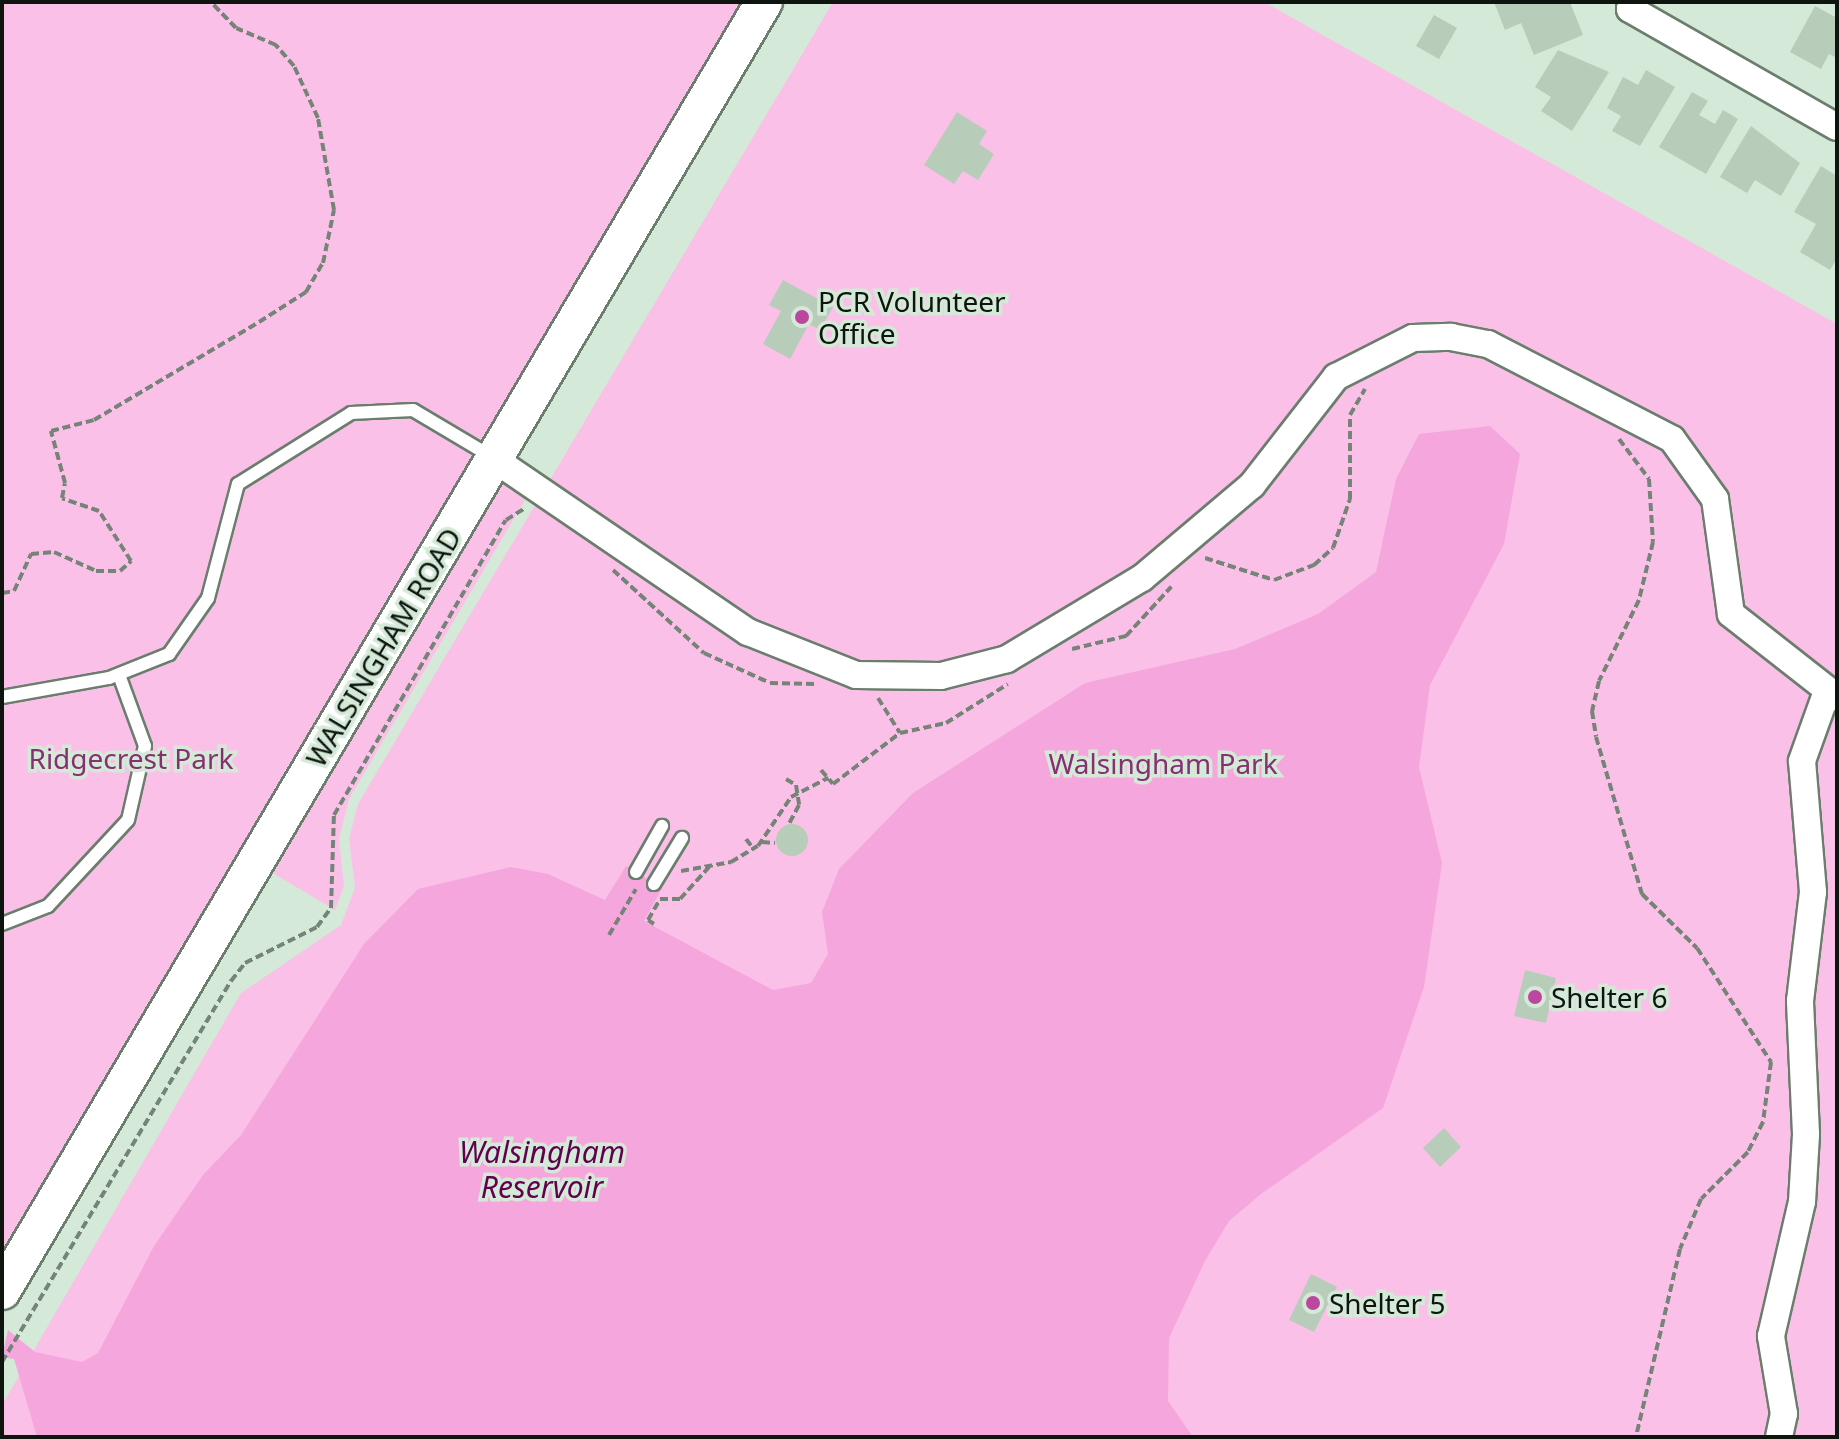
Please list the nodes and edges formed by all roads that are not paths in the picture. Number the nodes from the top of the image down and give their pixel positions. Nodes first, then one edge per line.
1 (764, 2) edge
2 (1634, 2) edge
3 (1837, 127) edge
4 (494, 459) junction
5 (119, 675) junction
6 (1832, 696) edge
7 (2, 697) edge
8 (662, 826) dead end
9 (682, 838) dead end
10 (636, 872) dead end
11 (654, 884) dead end
12 (2, 924) edge
13 (2, 1291) edge
14 (1779, 1437) edge

1 - 4 street, WALSINGHAM ROAD
2 - 3 street
4 - 5 lane
4 - 6 street
4 - 13 street, WALSINGHAM ROAD
5 - 7 lane
5 - 12 lane
6 - 14 street
8 - 10 lane
9 - 11 lane

